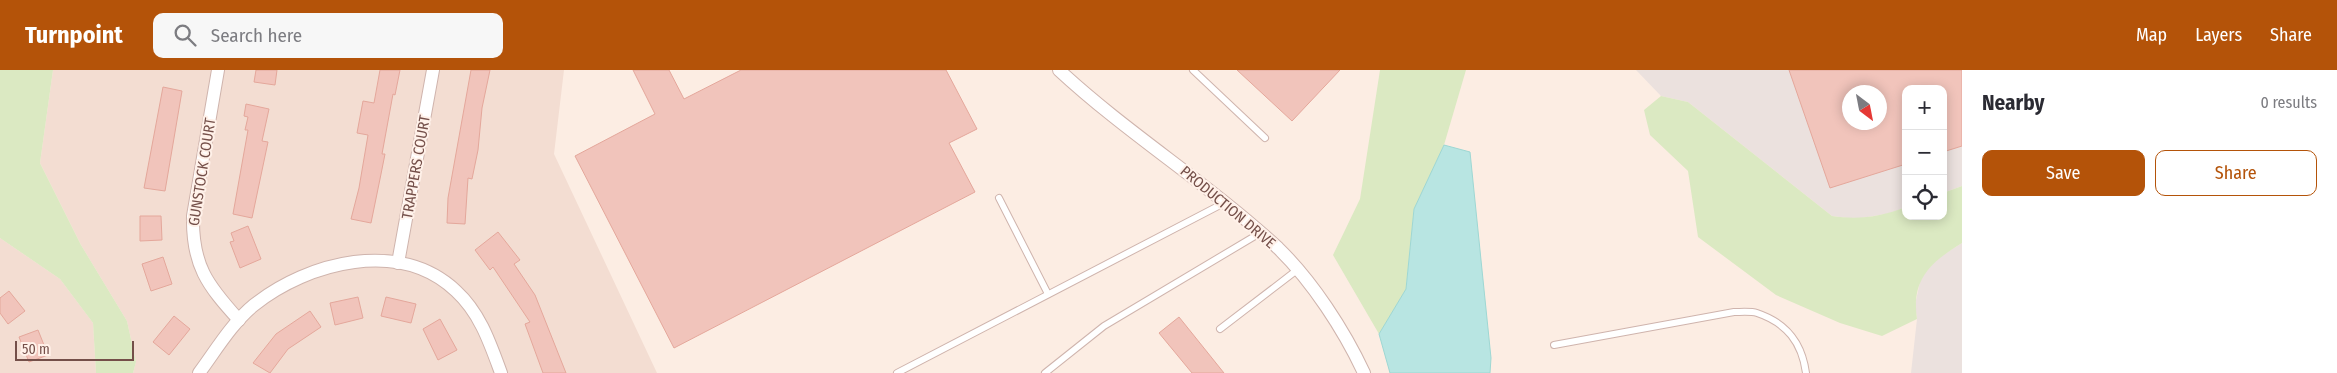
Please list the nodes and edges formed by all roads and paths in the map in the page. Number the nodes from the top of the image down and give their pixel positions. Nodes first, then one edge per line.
1 (218, 70) edge
2 (433, 70) edge
3 (1059, 70) edge
4 (1194, 70) edge
5 (1265, 138) dead end
6 (999, 198) dead end
7 (1224, 203) junction
8 (1260, 233) junction
9 (398, 263) junction
10 (1297, 270) junction
11 (1048, 294) junction
12 (239, 320) junction
13 (1220, 329) dead end
14 (1554, 345) dead end
15 (199, 373) edge
16 (501, 373) edge
17 (897, 373) edge
18 (1045, 373) edge
19 (1364, 373) edge
20 (1806, 373) edge

1 - 12 street, GUNSTOCK COURT
2 - 9 street, TRAPPERS COURT
3 - 7 street, PRODUCTION DRIVE
4 - 5 lane
6 - 11 lane
7 - 8 street, PRODUCTION DRIVE
7 - 11 lane
8 - 10 street, PRODUCTION DRIVE
8 - 18 lane
9 - 12 street
9 - 16 street
10 - 13 lane
10 - 19 street, PRODUCTION DRIVE
11 - 17 lane
12 - 15 street
14 - 20 lane

